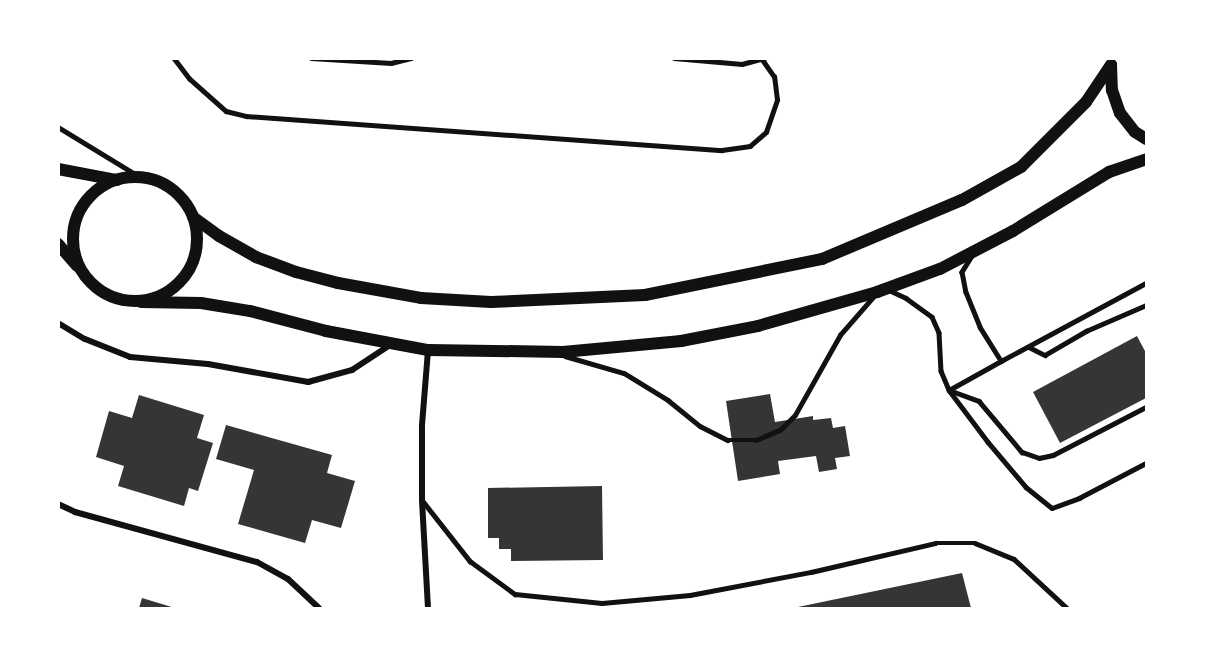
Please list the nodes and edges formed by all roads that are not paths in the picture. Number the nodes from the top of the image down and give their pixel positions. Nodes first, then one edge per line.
1 (174, 58) edge
2 (311, 58) edge
3 (411, 58) edge
4 (674, 58) edge
5 (763, 59) edge
6 (1112, 62) edge
7 (58, 127) edge
8 (1146, 139) edge
9 (1146, 159) edge
10 (58, 169) edge
11 (140, 177) junction
12 (121, 180) junction
13 (194, 217) junction
14 (58, 244) edge
15 (974, 252) junction
16 (81, 270) junction
17 (1146, 283) edge
18 (882, 290) junction
19 (141, 302) junction
20 (1146, 305) edge
21 (58, 323) edge
22 (390, 345) junction
23 (1029, 347) junction
24 (428, 350) junction
25 (548, 352) junction
26 (1001, 361) junction
27 (949, 390) junction
28 (1146, 407) edge
29 (1146, 463) edge
30 (422, 500) junction
31 (58, 504) edge
32 (319, 609) edge
33 (428, 609) edge
34 (1067, 609) edge

1 - 5 lane
2 - 3 lane
4 - 5 lane
6 - 8 main road
6 - 13 main road
7 - 11 lane
9 - 15 main road
10 - 12 main road
11 - 12 main road
11 - 13 main road
12 - 16 main road
13 - 19 main road
14 - 16 main road
15 - 18 main road
15 - 26 lane
16 - 19 main road
17 - 23 lane
18 - 25 main road
18 - 25 lane
18 - 27 lane
19 - 22 main road
20 - 23 lane
21 - 22 street
22 - 24 main road
23 - 26 lane
24 - 25 main road
24 - 30 street
26 - 27 lane
27 - 28 lane
27 - 29 lane
30 - 33 street
30 - 34 lane
31 - 32 street

